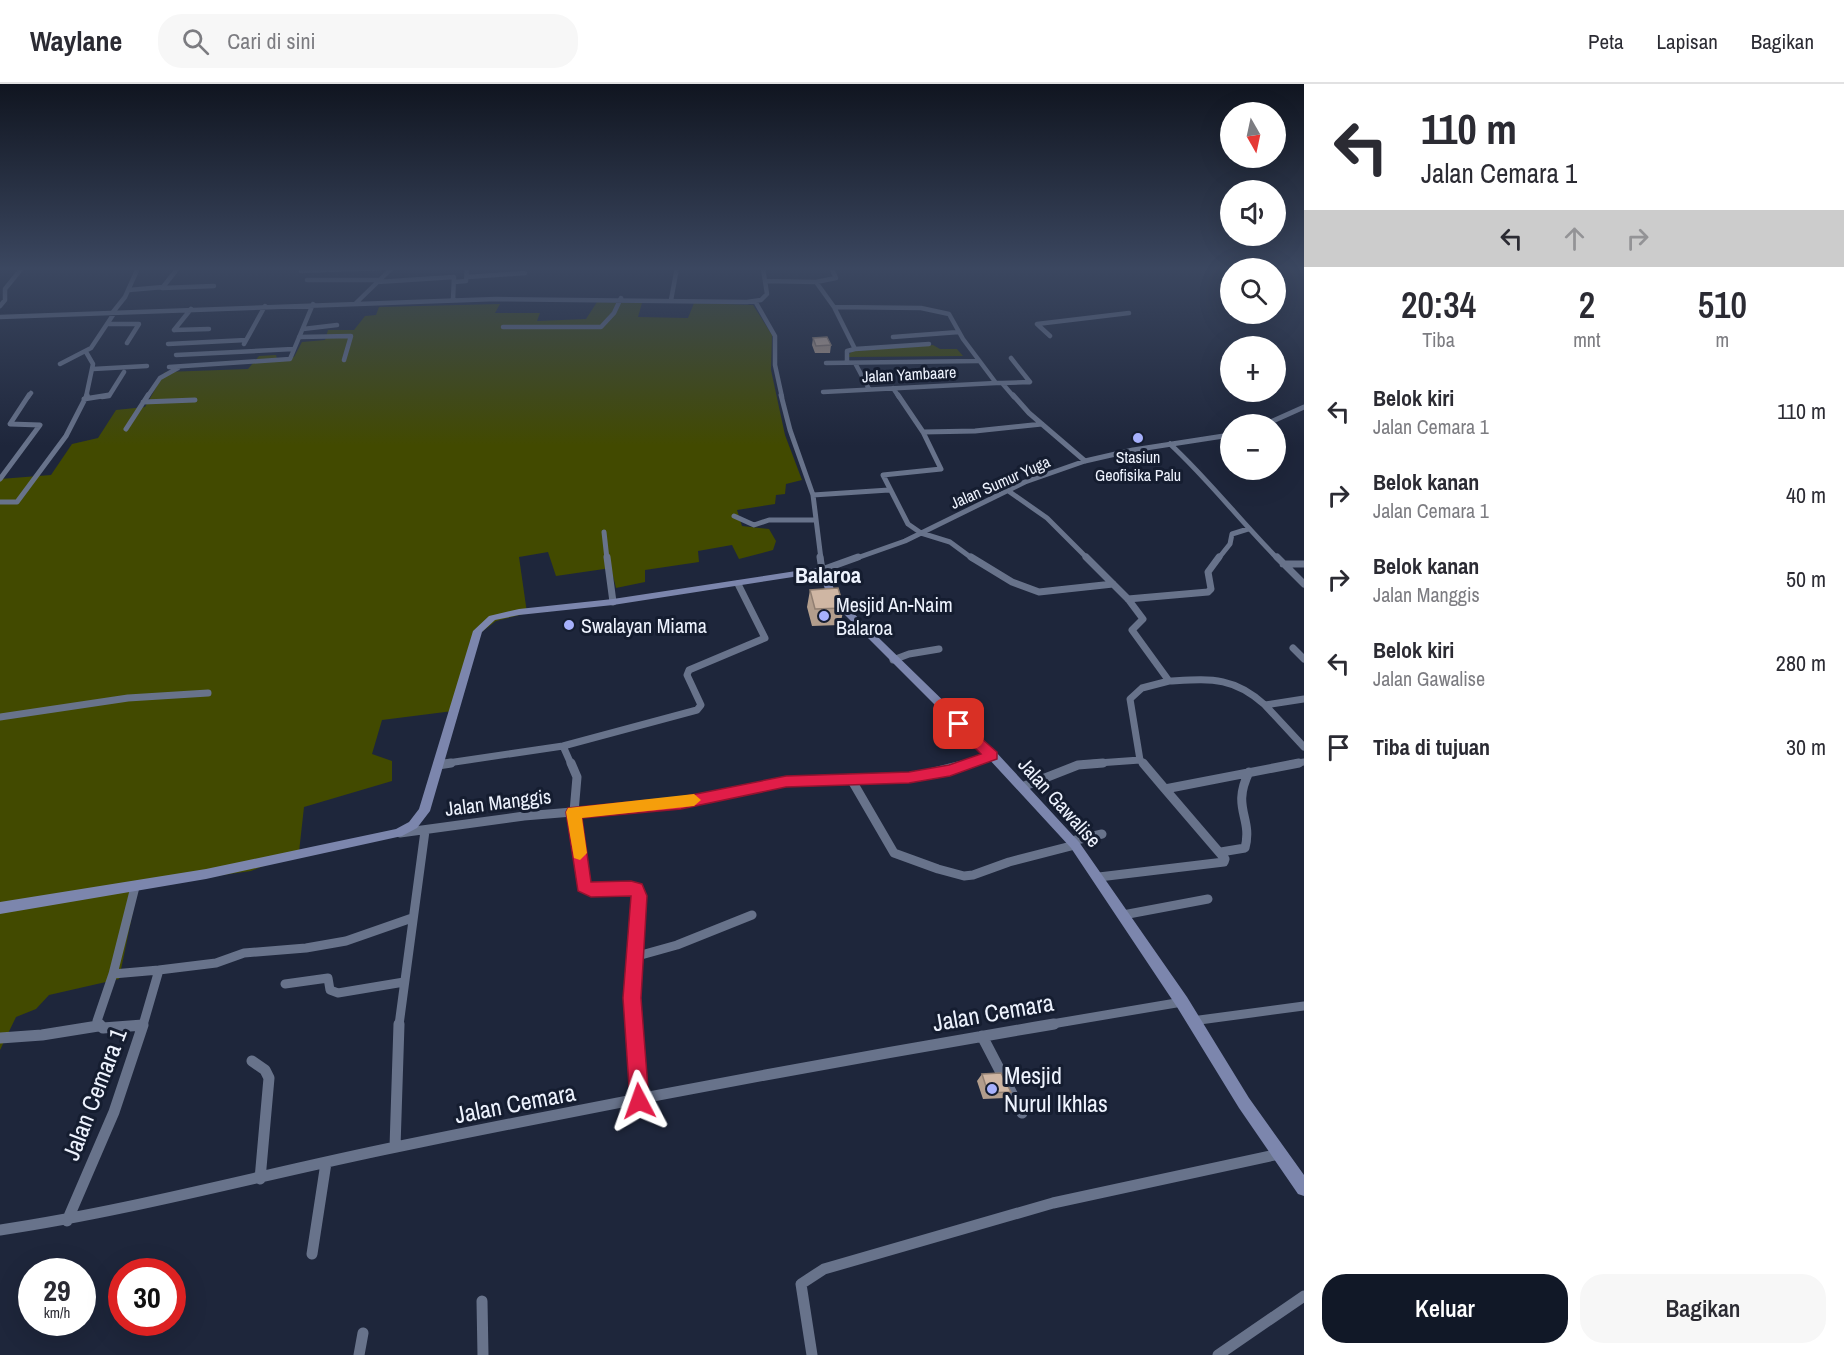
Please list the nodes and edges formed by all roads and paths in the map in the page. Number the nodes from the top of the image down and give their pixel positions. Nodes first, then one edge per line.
1 (105, 327) edge
2 (136, 327) edge
3 (176, 327) edge
4 (253, 327) edge
5 (317, 327) edge
6 (770, 327) edge
7 (844, 327) edge
8 (956, 327) edge
9 (1041, 327) edge
10 (209, 329) dead end
11 (303, 329) joint
12 (959, 332) junction
13 (904, 336) junction
14 (1050, 336) dead end
15 (299, 337) junction
16 (893, 337) dead end
17 (246, 340) junction
18 (183, 343) junction
19 (127, 344) dead end
20 (168, 344) dead end
21 (929, 344) dead end
22 (910, 345) junction
23 (293, 349) junction
24 (855, 349) junction
25 (86, 352) junction
26 (240, 352) junction
27 (176, 356) junction
28 (1011, 358) dead end
29 (345, 360) dead end
30 (847, 361) junction
31 (978, 361) junction
32 (826, 363) dead end
33 (855, 363) junction
34 (60, 364) dead end
35 (234, 364) junction
36 (147, 366) dead end
37 (179, 367) junction
38 (93, 369) junction
39 (124, 372) dead end
40 (999, 383) junction
41 (893, 388) junction
42 (869, 389) junction
43 (823, 392) dead end
44 (30, 393) dead end
45 (84, 399) junction
46 (195, 400) dead end
47 (142, 402) junction
48 (1304, 407) edge
49 (1286, 415) edge
50 (1042, 424) junction
51 (126, 429) dead end
52 (923, 432) junction
53 (1220, 436) edge
54 (1170, 444) junction
55 (1085, 461) junction
56 (0, 479) edge
57 (889, 490) junction
58 (1007, 490) junction
59 (813, 495) junction
60 (0, 502) edge
61 (734, 516) dead end
62 (815, 520) junction
63 (1248, 529) junction
64 (604, 532) dead end
65 (921, 533) junction
66 (1283, 564) junction
67 (1304, 564) edge
68 (822, 570) junction
69 (738, 584) junction
70 (1113, 584) junction
71 (1304, 584) edge
72 (1128, 599) junction
73 (613, 602) junction
74 (1293, 648) dead end
75 (939, 649) dead end
76 (1304, 659) edge
77 (893, 660) junction
78 (1169, 681) junction
79 (208, 693) dead end
80 (1303, 700) edge
81 (1265, 705) junction
82 (0, 717) edge
83 (563, 746) junction
84 (1304, 747) edge
85 (992, 756) junction
86 (1140, 760) junction
87 (1304, 762) edge
88 (438, 765) junction
89 (1249, 772) junction
90 (851, 779) junction
91 (1022, 788) junction
92 (1166, 789) junction
93 (574, 812) junction
94 (425, 831) junction
95 (398, 833) junction
96 (1101, 834) dead end
97 (1073, 843) junction
98 (1221, 852) junction
99 (1099, 877) junction
100 (135, 887) junction
101 (1208, 899) dead end
102 (0, 908) edge
103 (752, 915) dead end
104 (1123, 915) junction
105 (412, 918) junction
106 (634, 957) junction
107 (159, 970) junction
108 (113, 974) junction
109 (404, 982) junction
110 (285, 984) dead end
111 (1182, 1002) junction
112 (1304, 1006) edge
113 (1192, 1021) junction
114 (143, 1025) junction
115 (98, 1026) junction
116 (982, 1036) junction
117 (0, 1038) edge
118 (252, 1061) dead end
119 (639, 1101) junction
120 (1022, 1113) dead end
121 (395, 1147) junction
122 (1279, 1154) junction
123 (326, 1163) junction
124 (260, 1179) junction
125 (1304, 1188) edge
126 (67, 1221) junction
127 (0, 1230) edge
128 (312, 1254) dead end
129 (1304, 1296) edge
130 (482, 1301) dead end
131 (363, 1333) dead end
132 (359, 1355) edge
133 (483, 1355) edge
134 (812, 1355) edge
135 (1218, 1355) edge

1 - 25 street
2 - 19 street
3 - 10 street
4 - 17 street
5 - 11 street
6 - 59 street, Jalan Gawalise
7 - 24 street
8 - 12 street
9 - 14 street
11 - 15 street
12 - 13 street
12 - 31 street
13 - 16 street
13 - 22 street
15 - 23 street
15 - 29 street
17 - 18 street
17 - 26 street
18 - 20 street
18 - 27 street
21 - 22 street
22 - 24 street
23 - 26 street
23 - 35 street
24 - 30 street
25 - 34 street
25 - 38 street
26 - 27 street
26 - 35 street
27 - 37 street
28 - 40 street, Jalan Yambaare
30 - 32 street
30 - 33 street
31 - 33 street
31 - 40 street
33 - 42 street
35 - 37 street
36 - 38 street
37 - 47 street
38 - 45 street
39 - 45 street
40 - 41 street, Jalan Yambaare
40 - 50 street
41 - 42 street, Jalan Yambaare
41 - 52 street
42 - 43 street, Jalan Yambaare
44 - 56 street
45 - 60 street
46 - 47 street
47 - 51 street
48 - 49 street
50 - 52 street
50 - 55 street
52 - 57 street
53 - 54 street, Jalan Sumur Yuga
54 - 55 street, Jalan Sumur Yuga
54 - 63 street
55 - 58 street, Jalan Sumur Yuga
57 - 59 street
57 - 65 street
58 - 65 street, Jalan Sumur Yuga
58 - 70 street
59 - 62 street, Jalan Gawalise
61 - 62 street
62 - 68 street, Jalan Gawalise
63 - 66 street
63 - 72 street
64 - 73 street
65 - 68 street, Jalan Sumur Yuga
65 - 70 street
66 - 67 street
66 - 71 street
68 - 69 street, Jalan Manggis
68 - 77 street, Jalan Gawalise
69 - 73 street, Jalan Manggis
69 - 83 street
70 - 72 street
72 - 78 street
73 - 88 street, Jalan Manggis
74 - 76 street
75 - 77 street
77 - 85 street, Jalan Gawalise
78 - 81 street
78 - 86 street
79 - 82 street
80 - 81 street
81 - 84 street
83 - 88 street
83 - 93 street
85 - 90 street, Jalan Manggis
85 - 91 street, Jalan Gawalise
86 - 91 street
86 - 92 street
87 - 89 street
88 - 95 street, Jalan Manggis
89 - 92 street
89 - 98 street
90 - 93 street, Jalan Manggis
90 - 97 street
91 - 97 street, Jalan Gawalise
92 - 98 street
93 - 94 street, Jalan Manggis
93 - 106 street
94 - 95 street, Jalan Manggis
94 - 105 street
95 - 100 street, Jalan Manggis
96 - 97 street
97 - 99 street, Jalan Gawalise
98 - 99 street
99 - 104 street, Jalan Gawalise
100 - 102 street, Jalan Manggis
100 - 108 street, Jalan Cemara 1
101 - 104 street
103 - 106 street
104 - 111 street, Jalan Gawalise
105 - 107 street
105 - 109 street
106 - 119 street
107 - 108 street
107 - 114 street
108 - 115 street, Jalan Cemara 1
109 - 110 street
109 - 121 street
111 - 113 street, Jalan Gawalise
111 - 116 street, Jalan Cemara
112 - 113 street
113 - 122 street, Jalan Gawalise
114 - 115 street, Jalan Cemara 1
114 - 126 street, Jalan Cemara 1
115 - 117 street
116 - 119 street, Jalan Cemara
116 - 120 street
118 - 124 street
119 - 121 street, Jalan Cemara
121 - 123 street, Jalan Cemara
122 - 125 street, Jalan Gawalise
122 - 134 street
123 - 124 street, Jalan Cemara
123 - 128 street
124 - 126 street, Jalan Cemara
126 - 127 street, Jalan Cemara
129 - 135 street
130 - 133 street
131 - 132 street

